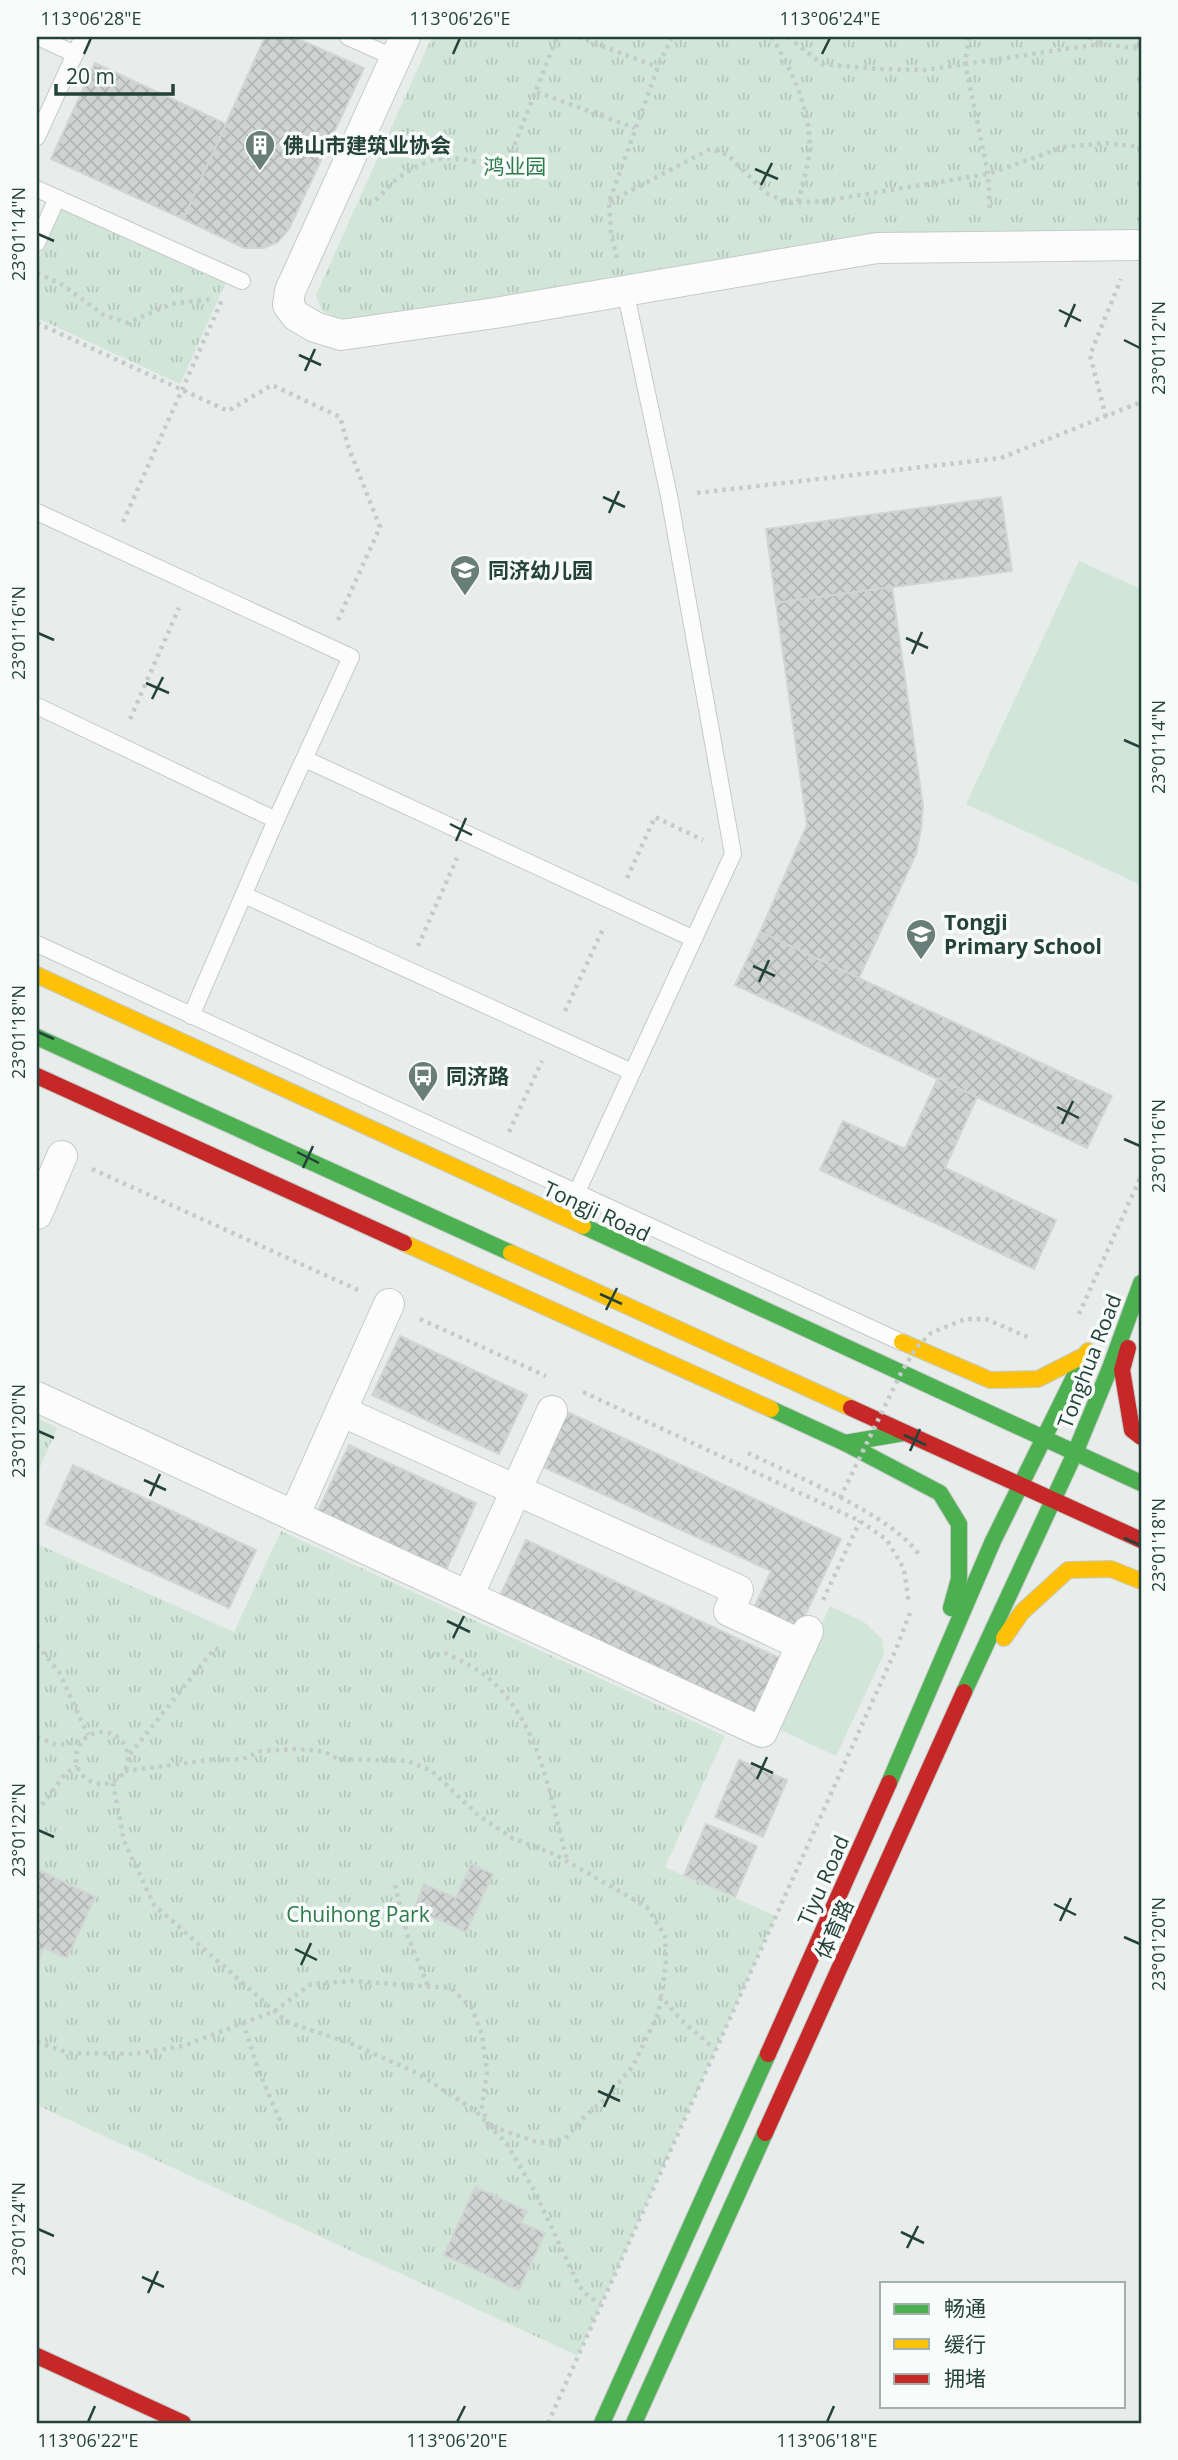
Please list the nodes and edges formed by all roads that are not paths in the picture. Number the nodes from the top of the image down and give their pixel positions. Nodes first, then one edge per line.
1 (38, 37) edge
2 (83, 37) edge
3 (348, 37) edge
4 (400, 48) edge
5 (75, 54) junction
6 (37, 137) edge
7 (37, 188) edge
8 (57, 198) junction
9 (37, 243) edge
10 (1138, 245) edge
11 (242, 281) dead end
12 (625, 290) junction
13 (37, 512) edge
14 (37, 706) edge
15 (305, 759) junction
16 (276, 820) junction
17 (244, 895) junction
18 (694, 939) junction
19 (37, 944) edge
20 (37, 975) edge
21 (191, 1016) junction
22 (37, 1037) edge
23 (632, 1072) junction
24 (37, 1076) edge
25 (62, 1156) dead end
26 (577, 1192) junction
27 (37, 1214) edge
28 (1138, 1276) edge
29 (1141, 1301) edge
30 (1116, 1303) dead end
31 (389, 1304) dead end
32 (1097, 1336) dead end
33 (909, 1345) junction
34 (1085, 1355) junction
35 (919, 1383) junction
36 (37, 1396) edge
37 (341, 1411) junction
38 (552, 1411) dead end
39 (904, 1433) junction
40 (1141, 1437) edge
41 (1042, 1439) junction
42 (845, 1443) junction
43 (1075, 1453) junction
44 (1141, 1483) edge
45 (1020, 1485) junction
46 (516, 1489) junction
47 (1053, 1499) junction
48 (294, 1516) junction
49 (1141, 1540) edge
50 (1141, 1581) edge
51 (467, 1596) junction
52 (929, 1690) junction
53 (958, 1702) junction
54 (37, 2356) edge
55 (183, 2423) edge
56 (602, 2423) edge
57 (634, 2423) edge

1 - 5 lane
2 - 5 lane
3 - 4 lane
4 - 12 street
5 - 6 lane
7 - 8 lane
8 - 9 lane
8 - 11 lane
10 - 12 street
12 - 18 lane
13 - 15 lane
14 - 16 lane
15 - 16 lane
15 - 18 lane
16 - 17 lane
17 - 21 lane
17 - 23 lane
18 - 23 lane
19 - 21 lane
20 - 35 main road, Tongji Road
21 - 26 lane
22 - 39 main road
23 - 26 lane
24 - 42 main road
25 - 27 street
26 - 33 lane
28 - 30 main road
28 - 43 main road, Tonghua Road
29 - 40 main road
31 - 37 street
32 - 34 main road, Tiyu Road
33 - 34 main road
33 - 35 lane
34 - 41 main road, Tiyu Road
35 - 41 main road, Tongji Road
36 - 48 street
37 - 46 street
37 - 48 street
38 - 46 street
39 - 42 main road
39 - 45 main road
41 - 43 main road, Tongji Road
41 - 45 main road, Tiyu Road
42 - 52 main road
43 - 44 main road, Tongji Road
43 - 47 main road, 体育路
45 - 47 main road
45 - 52 main road, Tiyu Road
46 - 51 street
46 - 51 street
47 - 49 main road
47 - 53 main road, 体育路
48 - 51 street
50 - 53 main road
52 - 56 main road, Tiyu Road
53 - 57 main road, 体育路
54 - 55 main road

